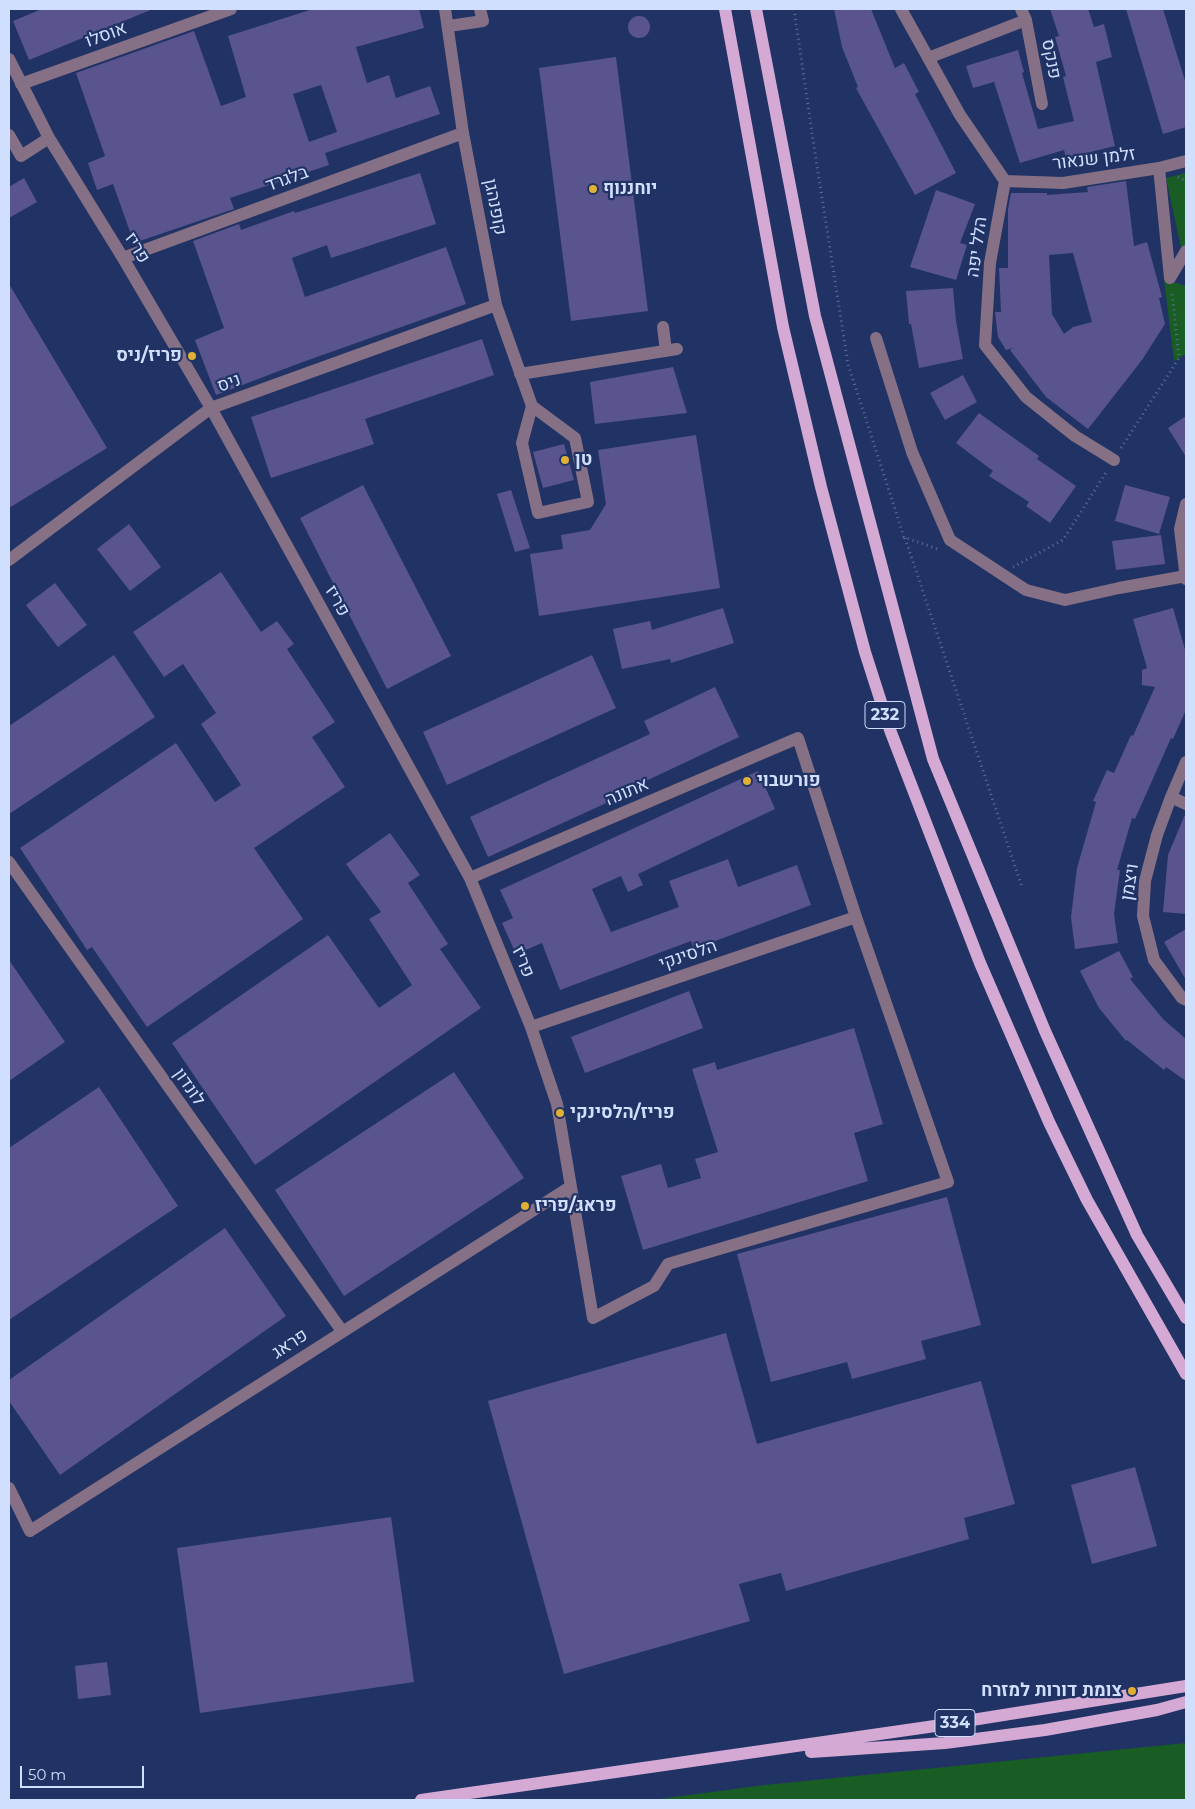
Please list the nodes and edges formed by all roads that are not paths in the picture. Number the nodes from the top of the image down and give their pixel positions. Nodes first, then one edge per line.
1 (231, 9) edge
2 (446, 9) edge
3 (480, 9) edge
4 (725, 9) edge
5 (756, 9) edge
6 (901, 9) edge
7 (1024, 14) edge
8 (449, 26) junction
9 (928, 58) junction
10 (9, 59) edge
11 (21, 84) junction
12 (1042, 104) dead end
13 (464, 133) junction
14 (9, 135) edge
15 (49, 138) junction
16 (1186, 161) edge
17 (1159, 168) junction
18 (1005, 182) junction
19 (1186, 251) edge
20 (123, 258) junction
21 (496, 305) junction
22 (663, 328) dead end
23 (876, 338) dead end
24 (520, 374) junction
25 (532, 406) junction
26 (211, 408) junction
27 (1114, 460) road end
28 (1186, 504) edge
29 (9, 560) edge
30 (1186, 577) edge
31 (1186, 762) edge
32 (1171, 797) junction
33 (1186, 804) edge
34 (9, 862) edge
35 (470, 878) junction
36 (856, 917) junction
37 (1186, 1000) edge
38 (531, 1027) junction
39 (570, 1187) junction
40 (1186, 1318) edge
41 (342, 1332) junction
42 (1186, 1374) edge
43 (9, 1488) edge
44 (1186, 1686) edge
45 (1186, 1702) edge
46 (724, 1757) junction
47 (421, 1800) edge

1 - 11 street, אוסלו
2 - 8 street, קופנהגן
3 - 8 street
4 - 42 main road, 232
5 - 40 main road, 232
6 - 9 street
7 - 9 street, פנקס
7 - 12 street, פנקס
8 - 13 street, קופנהגן
9 - 18 street
10 - 11 street, פריז
11 - 15 street, פריז
13 - 20 street, בלגרד
13 - 21 street, קופנהגן
14 - 15 street
15 - 20 street, פריז
16 - 17 street, זלמן שנאור
17 - 18 street, זלמן שנאור
17 - 19 street
18 - 27 street, הלל יפה
20 - 26 street, פריז
21 - 24 street, קופנהגן
21 - 26 street, ניס
22 - 24 street
23 - 30 street
24 - 25 street, קופנהגן
25 - 25 street
26 - 29 street, ניס
26 - 35 street, פריז
28 - 30 street
31 - 32 street, ויצמן
32 - 33 street
32 - 37 street, ויצמן
34 - 41 street, לונדון
35 - 36 street, אתונה
35 - 38 street, פריז
36 - 38 street, הלסינקי
36 - 39 street, פריז
38 - 39 street, פריז
39 - 41 street, פראג
41 - 43 street, פראג
44 - 46 main road, 334
45 - 46 main road, 334
46 - 47 main road, 334

